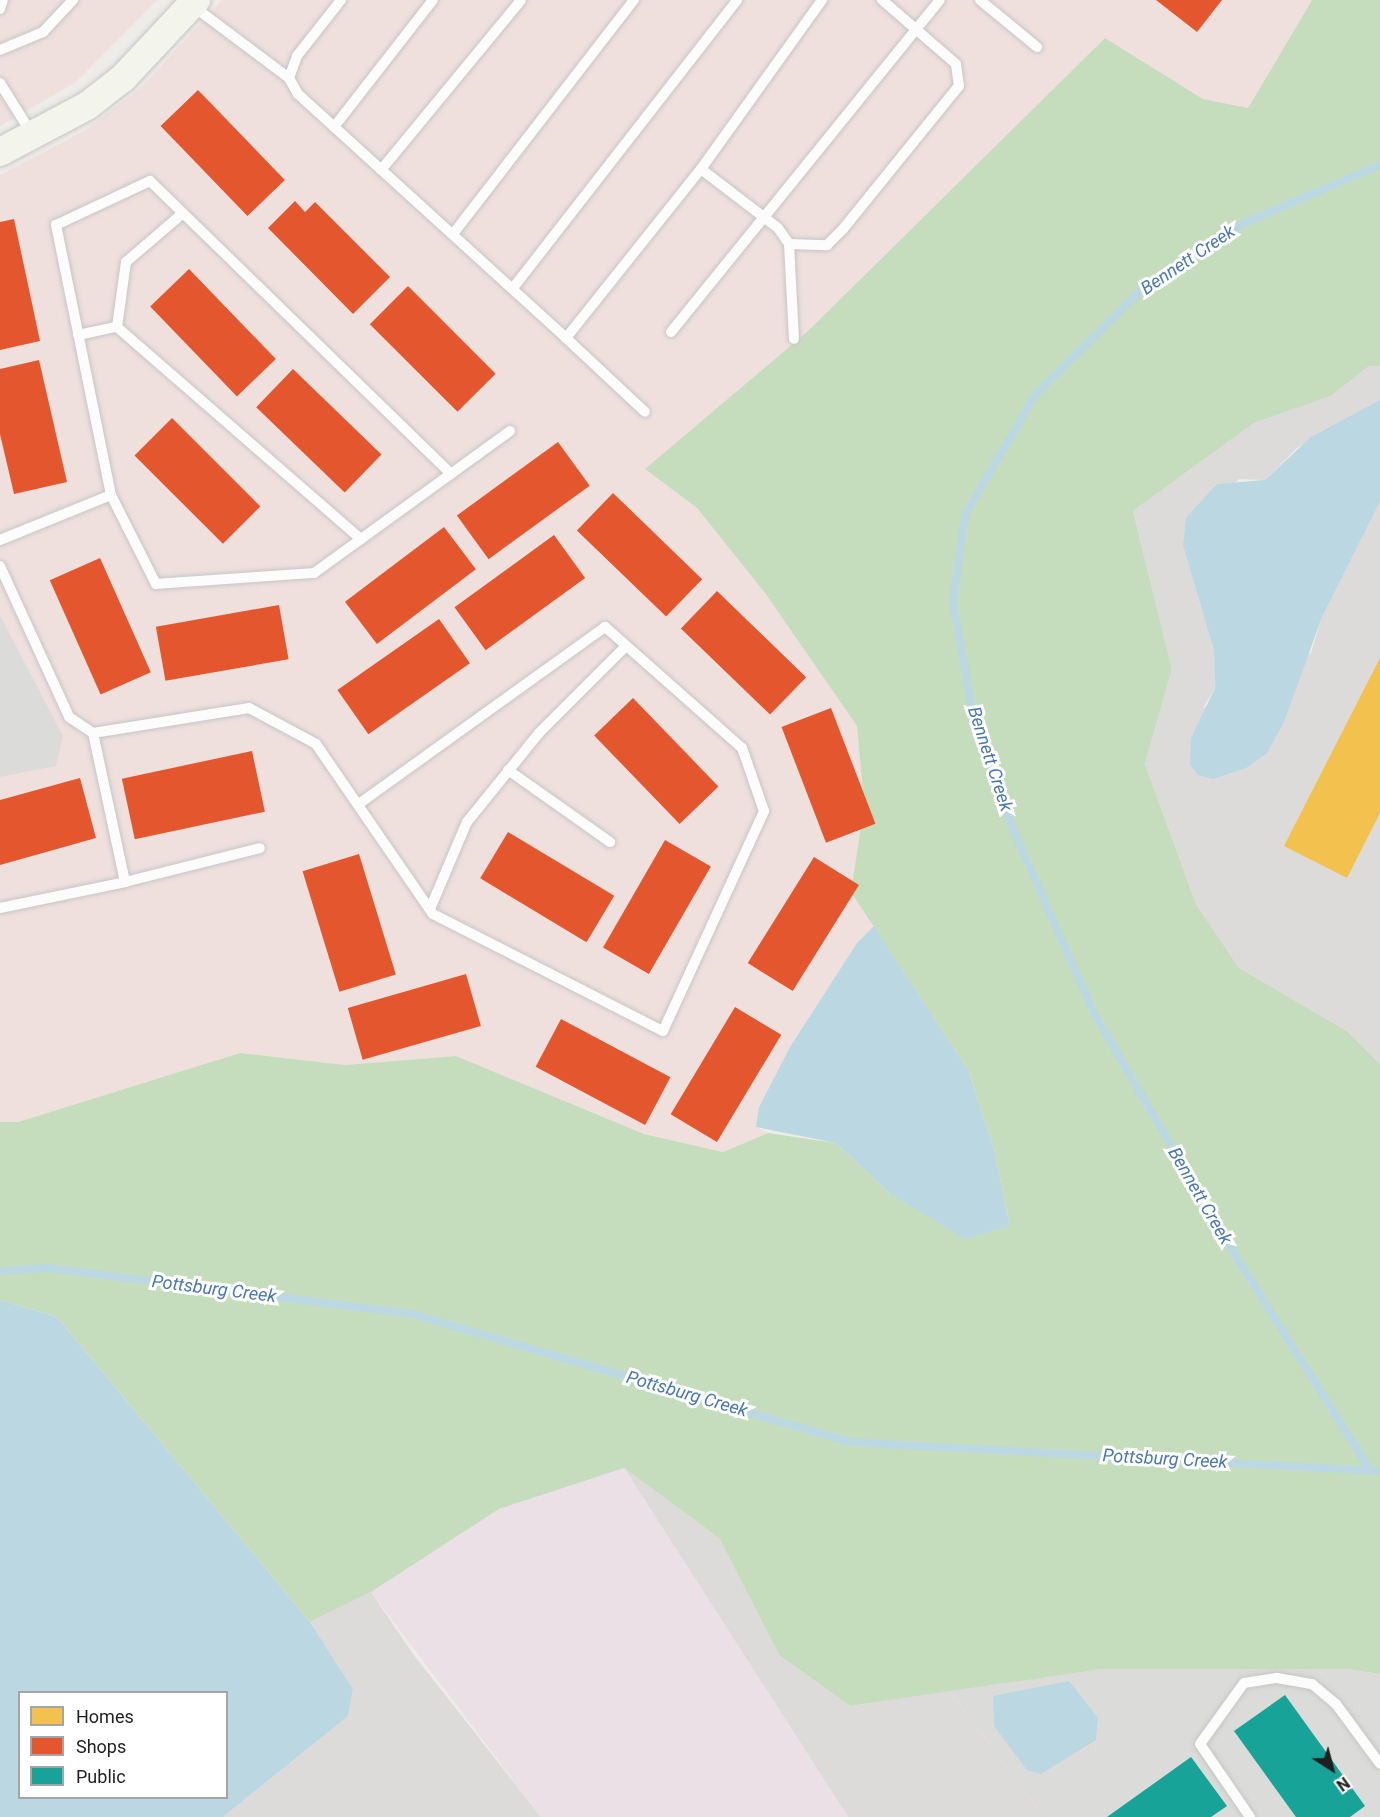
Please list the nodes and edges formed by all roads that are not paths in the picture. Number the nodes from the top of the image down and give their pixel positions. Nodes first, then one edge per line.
1 (3, 0) edge
2 (73, 0) edge
3 (341, 0) edge
4 (433, 0) edge
5 (521, 0) edge
6 (634, 0) edge
7 (737, 0) edge
8 (822, 0) edge
9 (882, 0) edge
10 (940, 0) edge
11 (980, 0) edge
12 (194, 3) edge
13 (0, 9) edge
14 (918, 27) junction
15 (1037, 47) dead end
16 (0, 50) edge
17 (289, 78) junction
18 (0, 83) edge
19 (334, 127) junction
20 (34, 136) junction
21 (0, 152) edge
22 (701, 169) junction
23 (381, 170) junction
24 (183, 213) junction
25 (761, 215) junction
26 (453, 234) junction
27 (789, 244) junction
28 (513, 288) junction
29 (117, 327) junction
30 (671, 332) dead end
31 (78, 335) junction
32 (566, 338) junction
33 (794, 339) dead end
34 (645, 412) dead end
35 (510, 431) dead end
36 (451, 474) junction
37 (111, 495) junction
38 (361, 539) junction
39 (0, 540) edge
40 (0, 566) edge
41 (5, 590) edge
42 (626, 646) junction
43 (93, 733) junction
44 (508, 770) junction
45 (360, 803) junction
46 (610, 842) dead end
47 (260, 848) dead end
48 (125, 882) junction
49 (0, 908) edge
50 (430, 909) junction
51 (1380, 1764) edge
52 (1250, 1817) edge

1 - 13 lane
2 - 16 lane
3 - 17 lane
4 - 19 lane
5 - 23 lane
6 - 26 lane
7 - 28 lane
8 - 22 lane
9 - 14 lane
10 - 14 lane
11 - 15 lane
12 - 17 lane
12 - 20 main road
14 - 25 lane
14 - 27 lane
17 - 19 lane
18 - 20 lane
19 - 23 lane
20 - 21 main road
22 - 25 lane
22 - 32 lane
23 - 26 lane
24 - 29 lane
24 - 31 lane
24 - 36 lane
25 - 27 lane
25 - 30 lane
26 - 28 lane
27 - 33 lane
28 - 32 lane
29 - 31 lane
29 - 38 lane
31 - 37 lane
32 - 34 lane
35 - 36 lane
36 - 38 lane
37 - 38 lane
37 - 39 lane
40 - 41 lane
41 - 43 lane
42 - 44 lane
42 - 45 lane
42 - 50 lane
43 - 45 lane
43 - 48 lane
44 - 46 lane
44 - 50 lane
45 - 50 lane
47 - 48 lane
48 - 49 lane
51 - 52 lane

